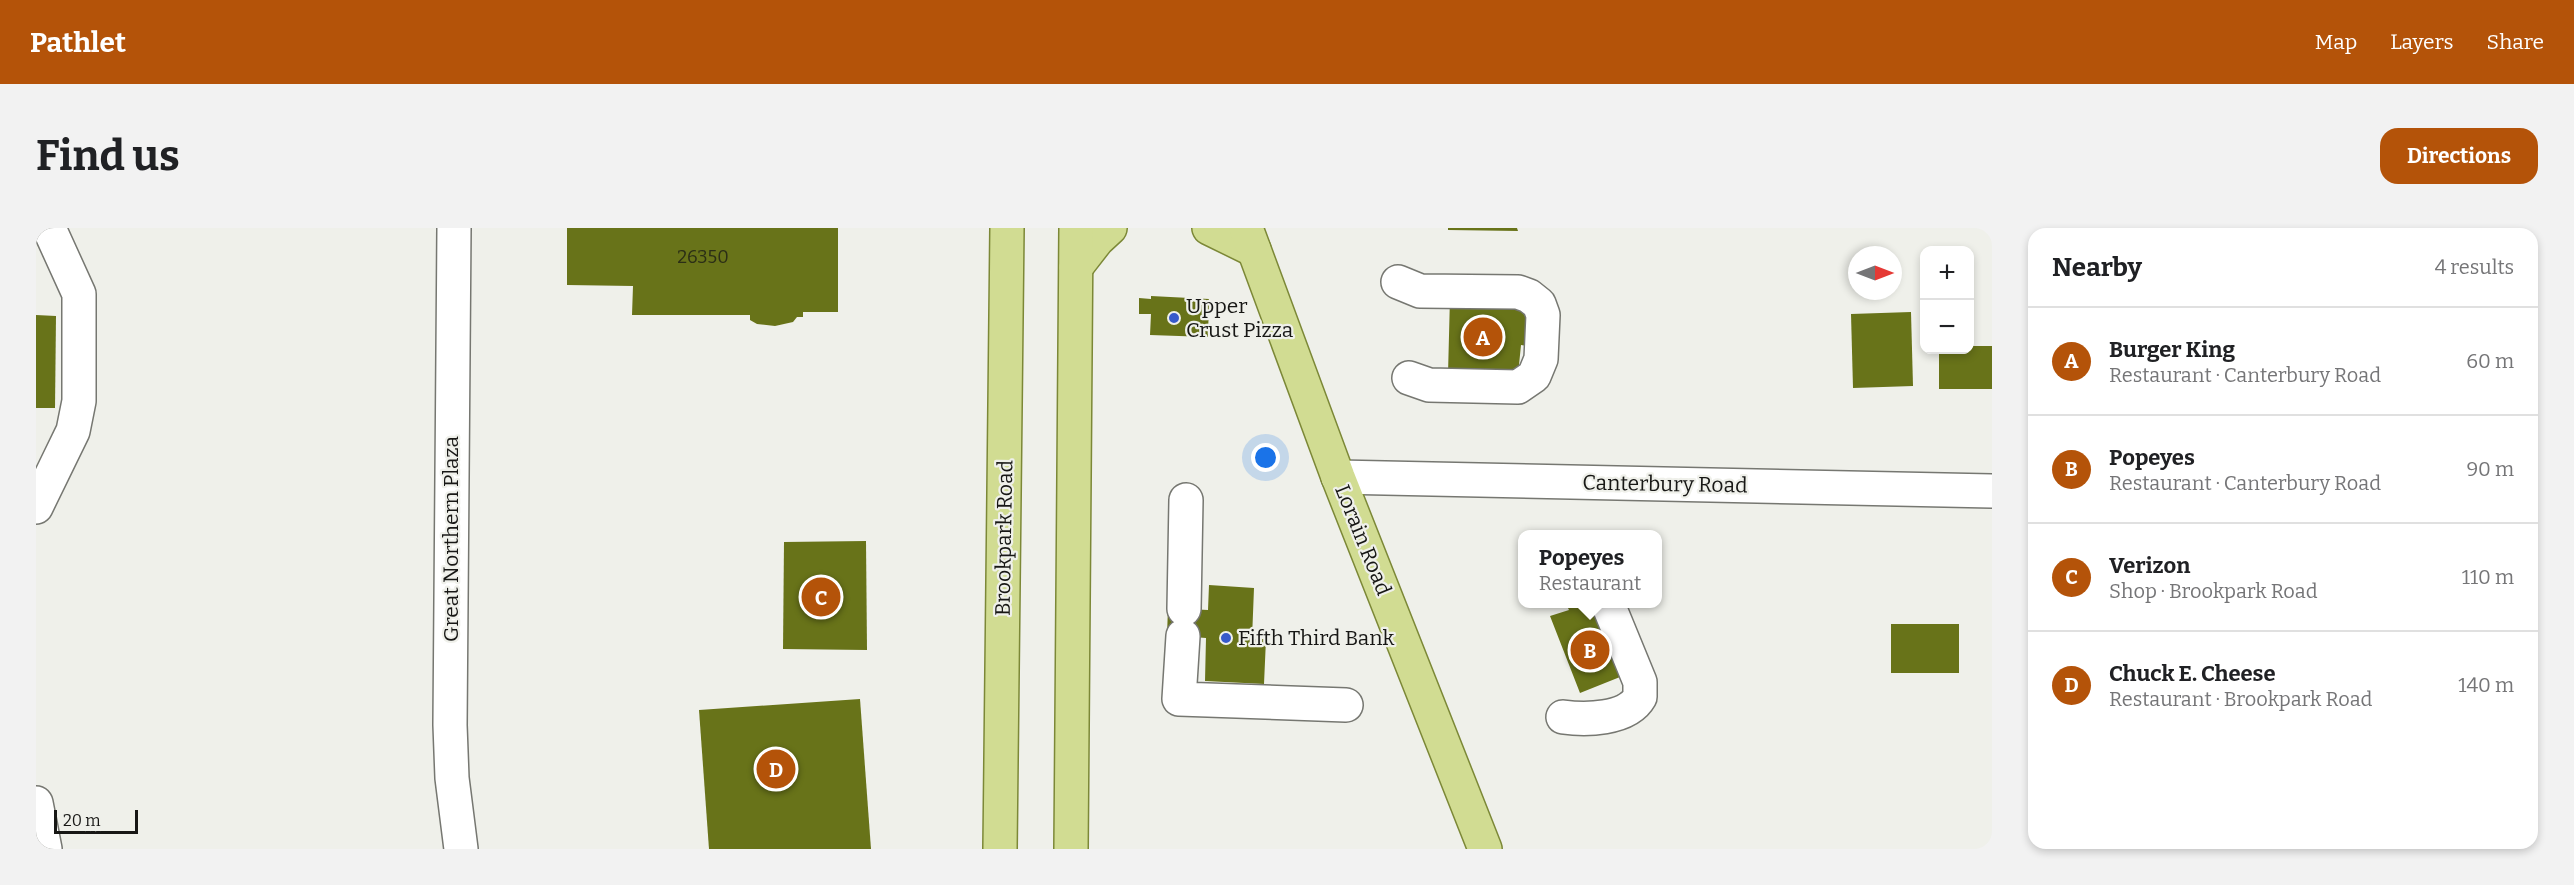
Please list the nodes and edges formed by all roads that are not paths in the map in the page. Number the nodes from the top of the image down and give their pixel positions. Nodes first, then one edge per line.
1 (49, 228) edge
2 (454, 228) edge
3 (1007, 228) edge
4 (1076, 228) edge
5 (1110, 228) edge
6 (1209, 228) edge
7 (1250, 239) edge
8 (1076, 267) junction
9 (1398, 282) dead end
10 (1409, 378) dead end
11 (1338, 477) junction
12 (1992, 491) edge
13 (1186, 500) dead end
14 (36, 507) edge
15 (1610, 608) edge
16 (1346, 705) dead end
17 (1563, 717) dead end
18 (36, 803) edge
19 (45, 849) edge
20 (461, 849) edge
21 (1000, 849) edge
22 (1071, 849) edge
23 (1485, 849) edge

1 - 14 street
2 - 20 street, Great Northern Plaza
3 - 21 main road, Brookpark Road
4 - 8 main road
5 - 8 main road
6 - 7 main road
7 - 11 main road, Lorain Road
8 - 22 main road
9 - 10 street
11 - 12 street, Canterbury Road
11 - 23 main road, Lorain Road
13 - 16 street
15 - 17 street
18 - 19 street

